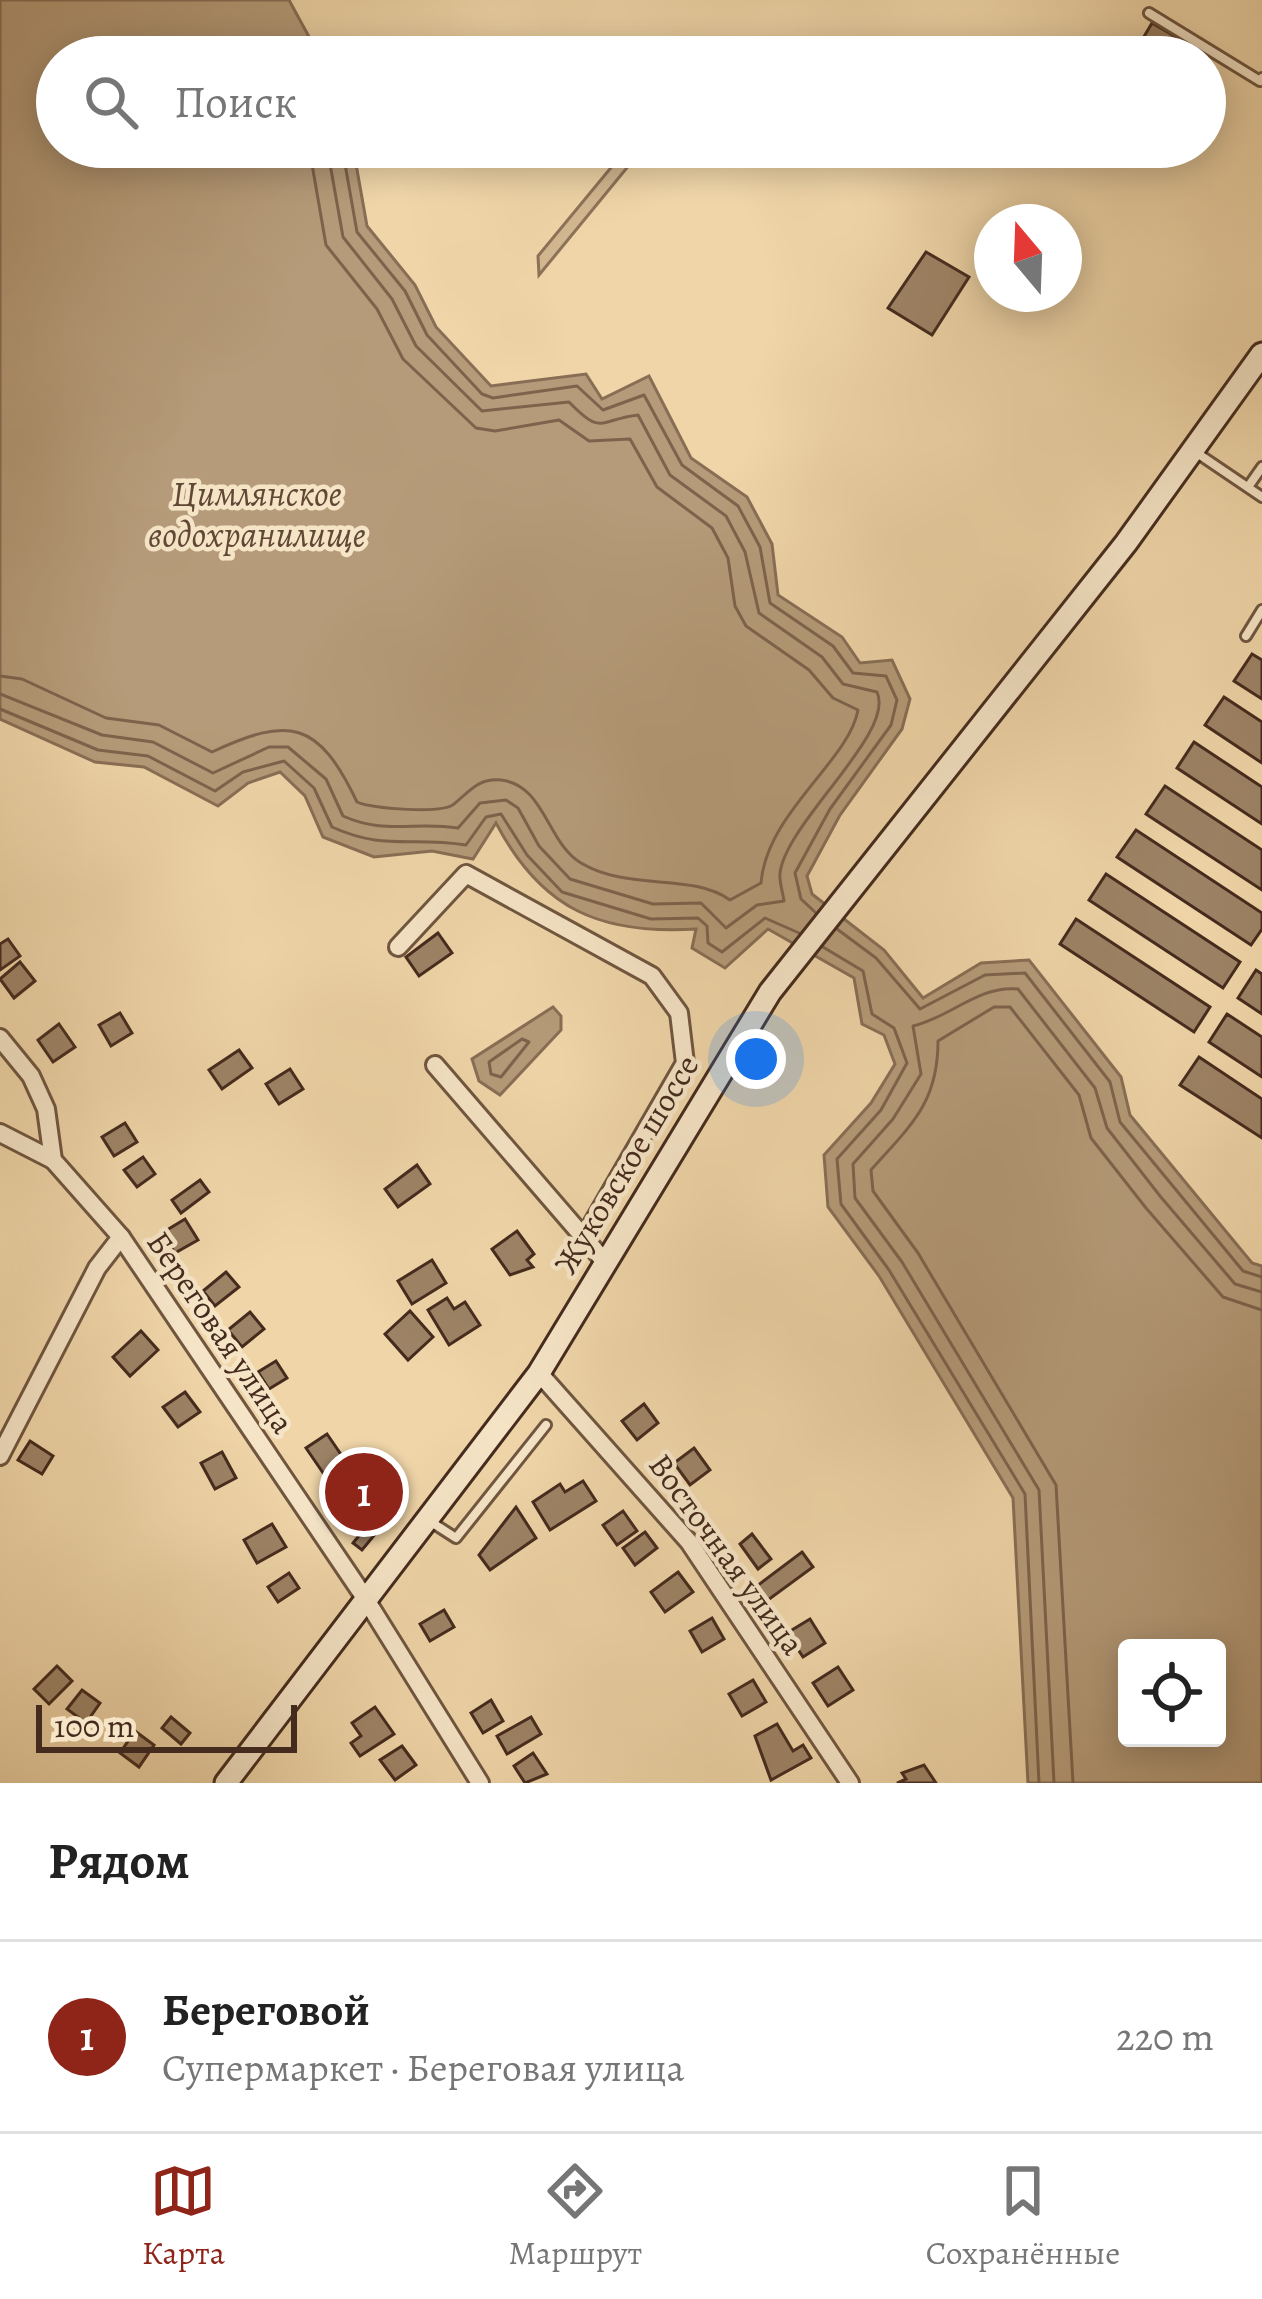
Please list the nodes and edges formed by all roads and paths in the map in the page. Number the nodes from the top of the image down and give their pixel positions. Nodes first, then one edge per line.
1 (1149, 13) dead end
2 (1187, 36) edge
3 (1226, 60) edge
4 (1262, 77) edge
5 (1262, 354) edge
6 (1193, 450) junction
7 (1262, 466) edge
8 (1248, 487) junction
9 (1262, 497) edge
10 (1262, 610) edge
11 (1246, 636) dead end
12 (398, 946) dead end
13 (0, 1038) edge
14 (435, 1065) dead end
15 (0, 1133) edge
16 (52, 1160) junction
17 (121, 1237) junction
18 (584, 1238) junction
19 (605, 1262) junction
20 (539, 1373) junction
21 (546, 1424) dead end
22 (0, 1456) edge
23 (427, 1519) junction
24 (365, 1598) junction
25 (226, 1783) edge
26 (480, 1783) edge
27 (850, 1783) edge

1 - 2 lane
3 - 4 lane
5 - 6 main road, Жуковское шоссе
6 - 8 lane
6 - 19 main road, Жуковское шоссе
7 - 8 lane
8 - 9 lane
10 - 11 lane
12 - 18 street
13 - 16 street
14 - 18 street
15 - 16 street
16 - 17 street, Береговая улица
17 - 22 street
17 - 24 street, Береговая улица
18 - 19 street
19 - 20 main road, Жуковское шоссе
20 - 23 main road, Жуковское шоссе
20 - 27 street, Восточная улица
21 - 23 lane
23 - 24 main road, Жуковское шоссе
24 - 25 main road, Жуковское шоссе
24 - 26 street, Береговая улица

